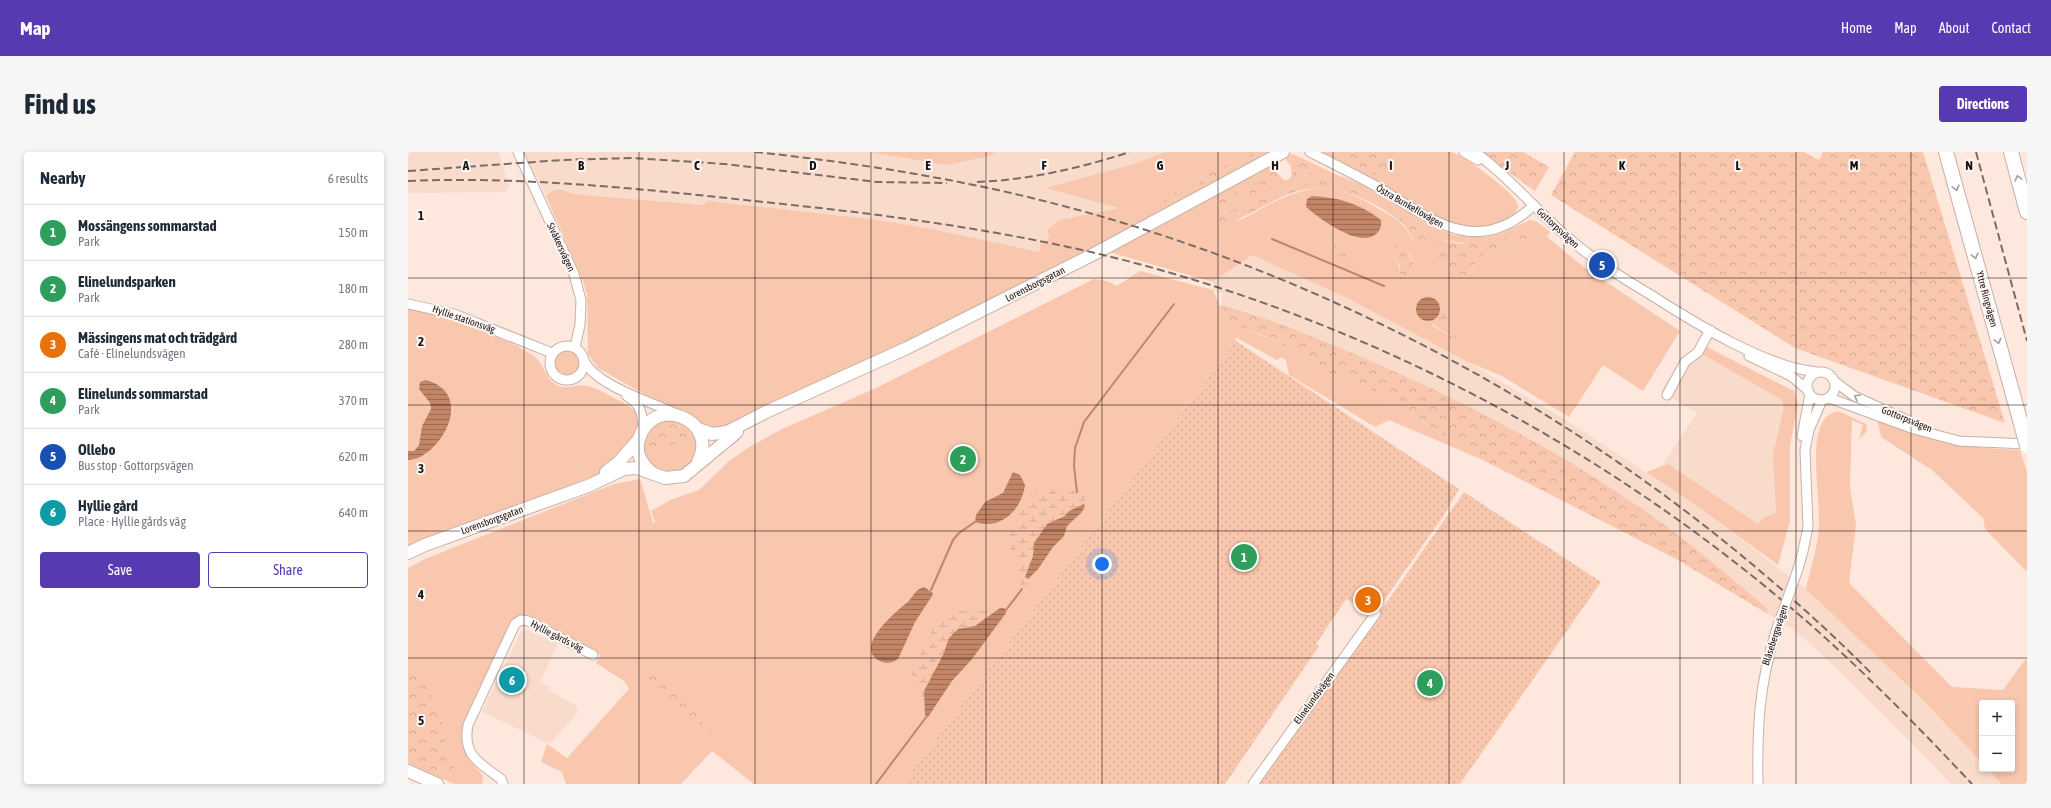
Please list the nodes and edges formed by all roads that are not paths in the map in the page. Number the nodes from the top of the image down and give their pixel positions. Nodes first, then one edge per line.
1 (518, 152) edge
2 (1283, 152) edge
3 (1310, 152) edge
4 (1464, 152) edge
5 (1474, 152) edge
6 (2011, 152) edge
7 (1947, 153) edge
8 (1512, 184) junction
9 (1534, 205) junction
10 (2026, 209) edge
11 (408, 304) edge
12 (1710, 330) junction
13 (1725, 339) junction
14 (575, 347) junction
15 (552, 354) junction
16 (584, 361) junction
17 (1817, 372) junction
18 (578, 376) junction
19 (1834, 381) junction
20 (1808, 392) junction
21 (1666, 395) dead end
22 (1825, 399) junction
23 (781, 406) junction
24 (679, 416) junction
25 (698, 429) junction
26 (641, 434) junction
27 (1985, 443) junction
28 (2027, 445) edge
29 (697, 464) junction
30 (652, 473) junction
31 (577, 489) junction
32 (1806, 490) junction
33 (408, 553) edge
34 (1376, 613) dead end
35 (593, 654) dead end
36 (408, 771) edge
37 (432, 782) edge
38 (440, 784) edge
39 (503, 784) edge
40 (1254, 784) edge
41 (1758, 784) edge

1 - 14 street, Sivåkersvägen
2 - 23 main road, Lorensborgsgatan
3 - 9 street, Östra Bunkeflovägen
4 - 8 street, Gottorpsvägen
5 - 8 street, Gottorpsvägen
10 -> 6 highway
7 -> 28 highway, Yttre Ringvägen, bridge
8 - 9 street, Gottorpsvägen
9 - 12 street, Gottorpsvägen
11 - 15 street, Hyllie stationsväg
12 - 13 street, Gottorpsvägen
12 - 21 street
13 - 17 street, Gottorpsvägen
13 - 20 street, Gottorpsvägen
14 - 15 street
14 - 16 street
15 - 18 street
16 - 18 street
16 - 24 street
17 - 19 street, Gottorpsvägen
17 - 20 street
18 - 26 street
19 - 22 street
27 -> 19 street, Gottorpsvägen
20 - 22 street, Gottorpsvägen
20 - 32 street, Blåsebergavägen
22 - 27 street, Gottorpsvägen
22 - 32 street, Blåsebergavägen
23 - 25 main road, Lorensborgsgatan
23 - 29 main road, Lorensborgsgatan
24 - 25 main road, Lorensborgsgatan
24 - 26 main road, Lorensborgsgatan
25 - 29 main road
26 - 30 main road
26 - 31 main road, Lorensborgsgatan
27 - 28 street, Gottorpsvägen
29 - 30 main road, Lorensborgsgatan
30 - 31 main road, Lorensborgsgatan
31 - 33 main road, Lorensborgsgatan
32 - 41 street, Blåsebergavägen, bridge
34 - 40 street, Elinelundsvägen
35 - 39 street, Hyllie gårds väg
36 - 37 main road
37 - 38 main road

